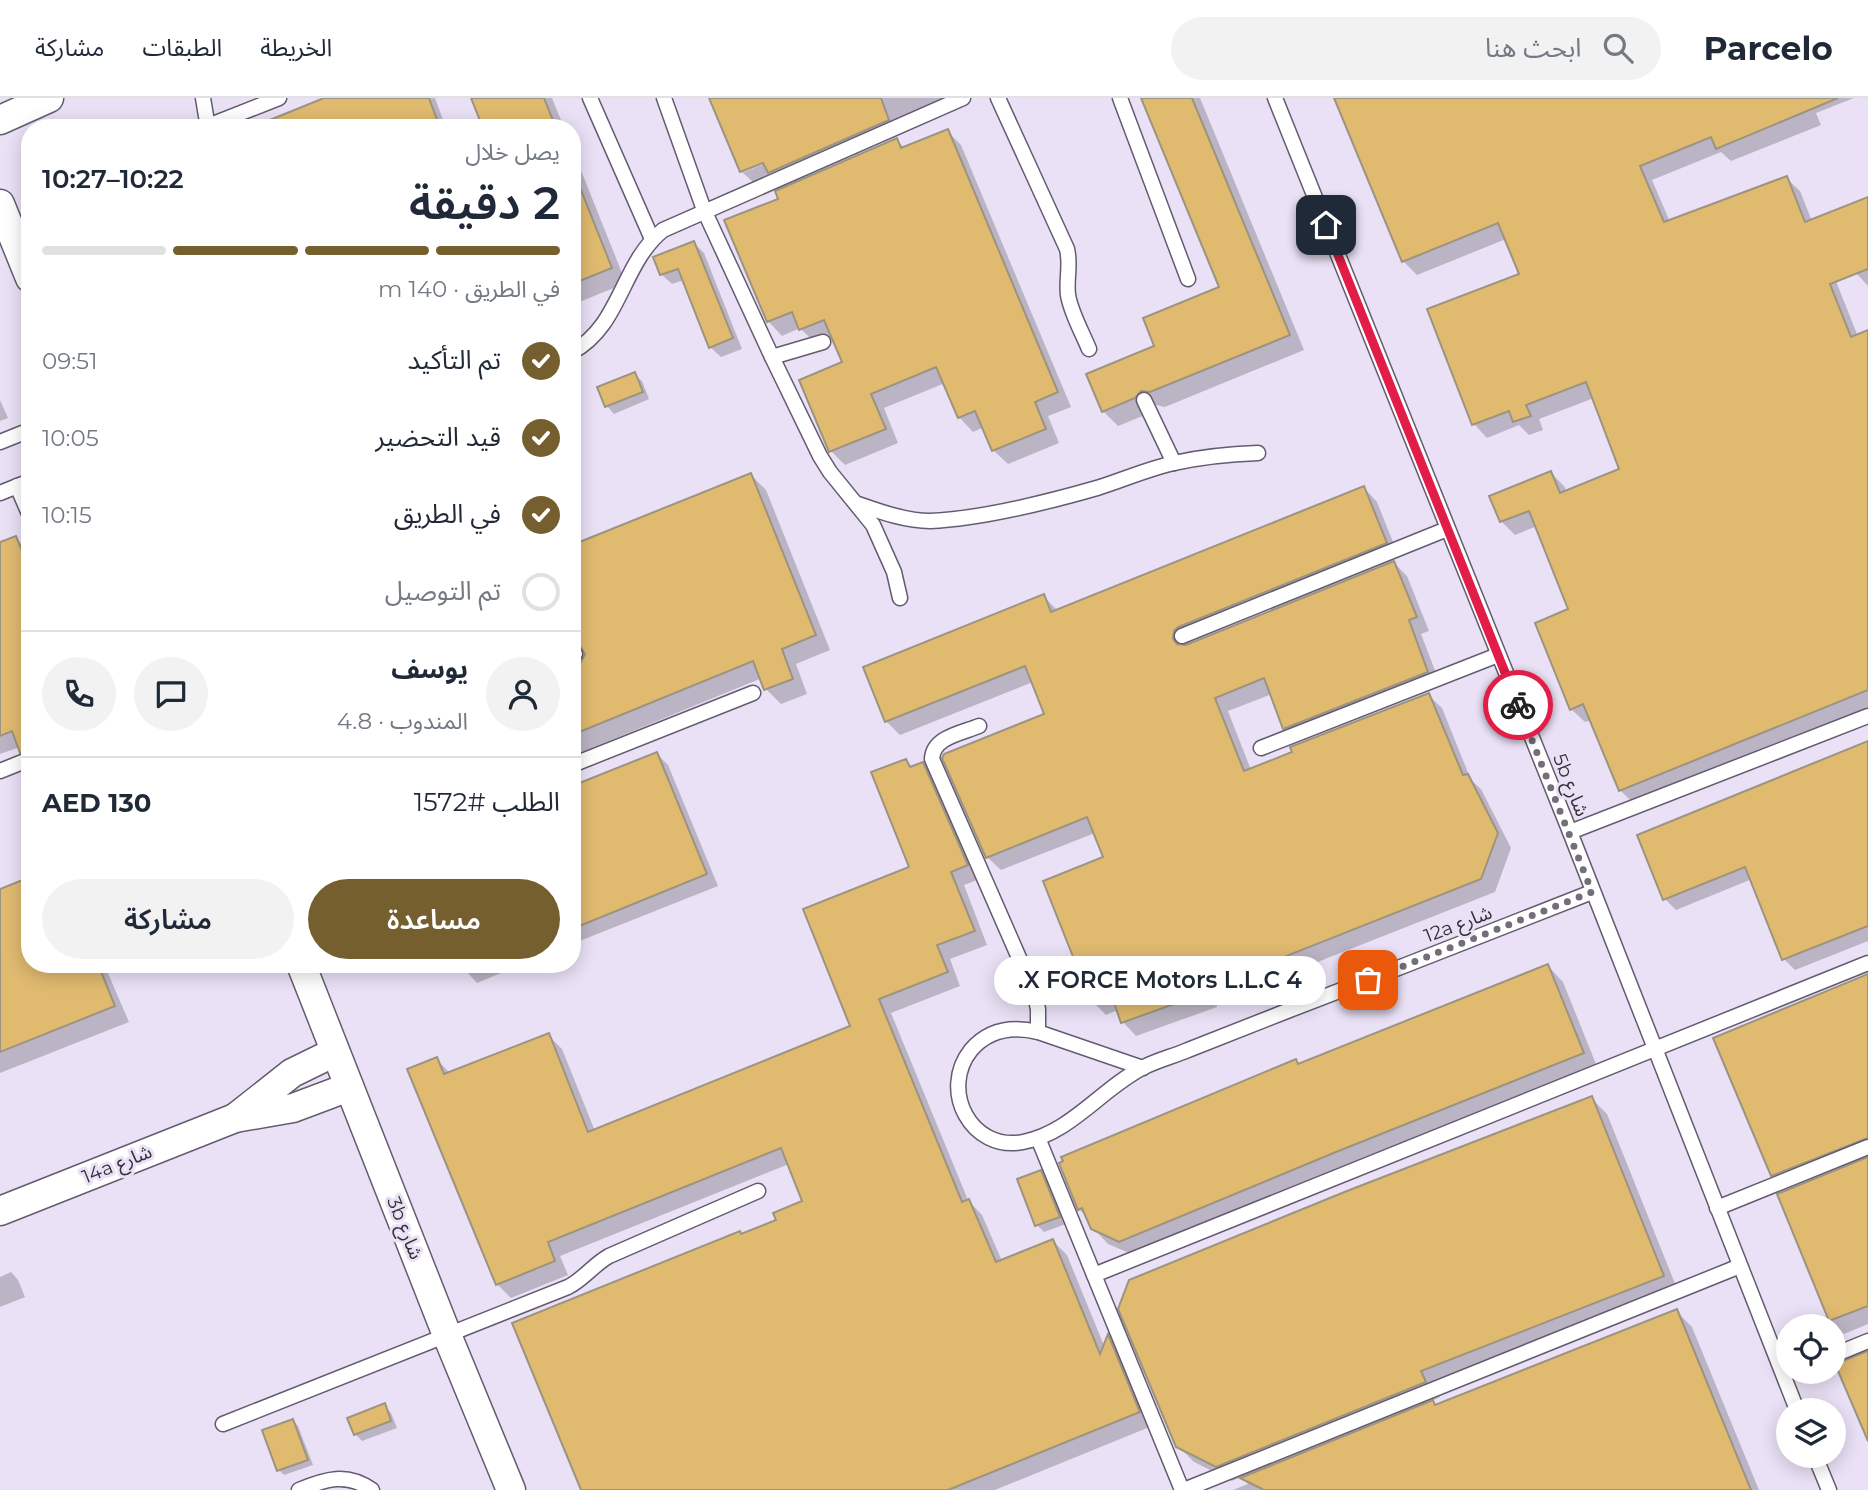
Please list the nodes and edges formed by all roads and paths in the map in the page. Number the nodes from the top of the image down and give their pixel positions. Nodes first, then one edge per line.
1 (49, 98) edge
2 (203, 98) edge
3 (279, 98) edge
4 (590, 98) edge
5 (664, 98) edge
6 (963, 98) edge
7 (998, 98) edge
8 (1120, 98) edge
9 (1275, 98) edge
10 (207, 119) edge
11 (228, 119) edge
12 (0, 120) edge
13 (0, 204) edge
14 (704, 211) junction
15 (652, 239) junction
16 (21, 256) edge
17 (1188, 279) dead end
18 (823, 342) dead end
19 (581, 346) edge
20 (1089, 349) dead end
21 (772, 357) junction
22 (1144, 400) dead end
23 (21, 434) edge
24 (0, 442) edge
25 (1258, 453) dead end
26 (1174, 463) junction
27 (21, 485) edge
28 (0, 493) edge
29 (858, 504) junction
30 (1447, 530) junction
31 (900, 598) dead end
32 (1182, 636) dead end
33 (1498, 655) junction
34 (753, 693) dead end
35 (1868, 716) edge
36 (979, 726) dead end
37 (1261, 748) dead end
38 (581, 761) edge
39 (21, 763) edge
40 (0, 771) edge
41 (1570, 832) junction
42 (1592, 892) junction
43 (1868, 962) edge
44 (304, 973) edge
45 (1038, 1032) junction
46 (1655, 1050) junction
47 (335, 1052) junction
48 (1143, 1068) junction
49 (349, 1087) junction
50 (235, 1118) junction
51 (1038, 1138) junction
52 (1868, 1147) edge
53 (758, 1191) dead end
54 (1717, 1208) junction
55 (0, 1211) edge
56 (1740, 1266) junction
57 (1094, 1275) junction
58 (447, 1335) junction
59 (1868, 1341) edge
60 (1776, 1345) edge
61 (1846, 1350) edge
62 (223, 1424) dead end
63 (1819, 1468) edge
64 (1827, 1489) edge
65 (299, 1490) edge
66 (372, 1490) edge
67 (511, 1490) edge
68 (1183, 1490) edge

1 - 12 street
2 - 10 lane
3 - 11 lane
4 - 15 lane
5 - 14 lane
6 - 14 lane
7 - 20 lane
8 - 17 lane
9 - 30 lane, 5b شارع
13 - 16 street
14 - 15 lane
14 - 21 lane
15 - 19 lane
18 - 21 lane
21 - 29 lane
22 - 26 lane
23 - 24 lane
25 - 26 lane
26 - 29 lane
27 - 28 lane
29 - 31 lane
30 - 32 lane
30 - 33 lane, 5b شارع
33 - 37 lane
33 - 41 lane, 5b شارع
34 - 38 lane
35 - 41 lane
36 - 45 lane
39 - 40 lane
41 - 42 lane, 5b شارع
42 - 46 lane, 5b شارع
42 - 48 lane, 12a شارع
43 - 46 lane
44 - 47 street, 3b شارع
45 - 48 lane, 12a شارع
45 - 51 lane, 12a شارع
46 - 54 lane, 5b شارع
46 - 57 lane
47 - 49 street, 3b شارع
47 - 50 street, 14a شارع
48 - 51 lane, 12a شارع
49 - 50 street, 14a شارع
49 - 58 street, 3b شارع
50 - 55 street, 14a شارع
51 - 57 lane
52 - 54 lane
53 - 58 lane
54 - 56 lane, 5b شارع
56 - 60 lane, 5b شارع
56 - 68 lane
57 - 68 lane
58 - 62 lane
58 - 67 street, 3b شارع
59 - 61 lane
63 - 64 lane
65 - 66 lane

